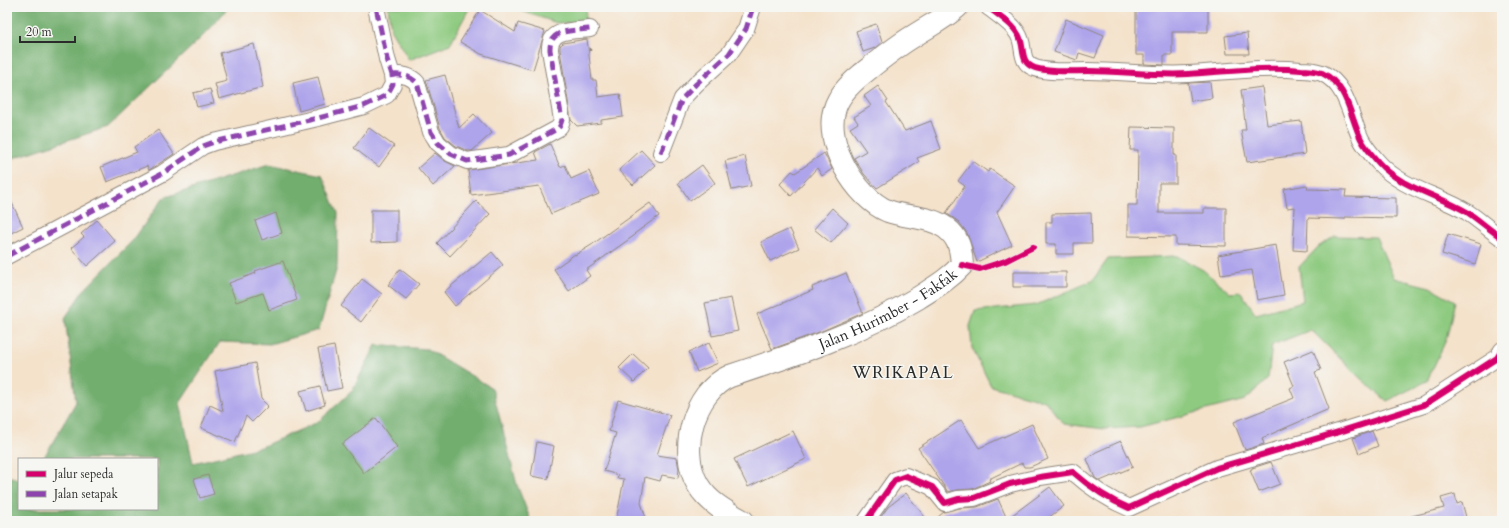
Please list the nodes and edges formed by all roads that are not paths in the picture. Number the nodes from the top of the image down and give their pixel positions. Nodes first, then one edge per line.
1 (376, 7) edge
2 (753, 7) edge
3 (958, 7) edge
4 (988, 7) edge
5 (590, 29) dead end
6 (392, 74) junction
7 (661, 153) dead end
8 (1502, 238) edge
9 (7, 256) edge
10 (1502, 350) edge
11 (743, 521) edge
12 (866, 521) edge

1 - 6 street
2 - 7 street
3 - 11 main road, Jalan Hurimber - Fakfak
4 - 8 street
5 - 6 street
6 - 9 street
10 - 12 street

